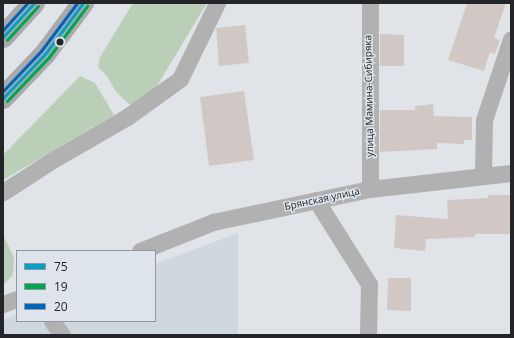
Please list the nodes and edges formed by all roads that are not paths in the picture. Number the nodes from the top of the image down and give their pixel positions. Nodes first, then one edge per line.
1 (34, 3) edge
2 (83, 3) edge
3 (217, 3) edge
4 (370, 3) edge
5 (3, 37) edge
6 (511, 39) edge
7 (3, 98) edge
8 (511, 173) edge
9 (483, 175) junction
10 (370, 189) junction
11 (3, 192) edge
12 (316, 200) junction
13 (143, 250) edge
14 (16, 299) edge
15 (3, 304) edge
16 (53, 322) edge
17 (62, 335) edge
18 (368, 335) edge

1 - 5 main road
2 - 7 main road
3 - 11 street
4 - 10 street, улица Мамина-Сибиряка
6 - 9 street
8 - 9 street, Брянская улица
9 - 10 street, Брянская улица
10 - 12 street, Брянская улица
12 - 13 street, Брянская улица
12 - 18 street
14 - 15 street
16 - 17 street

